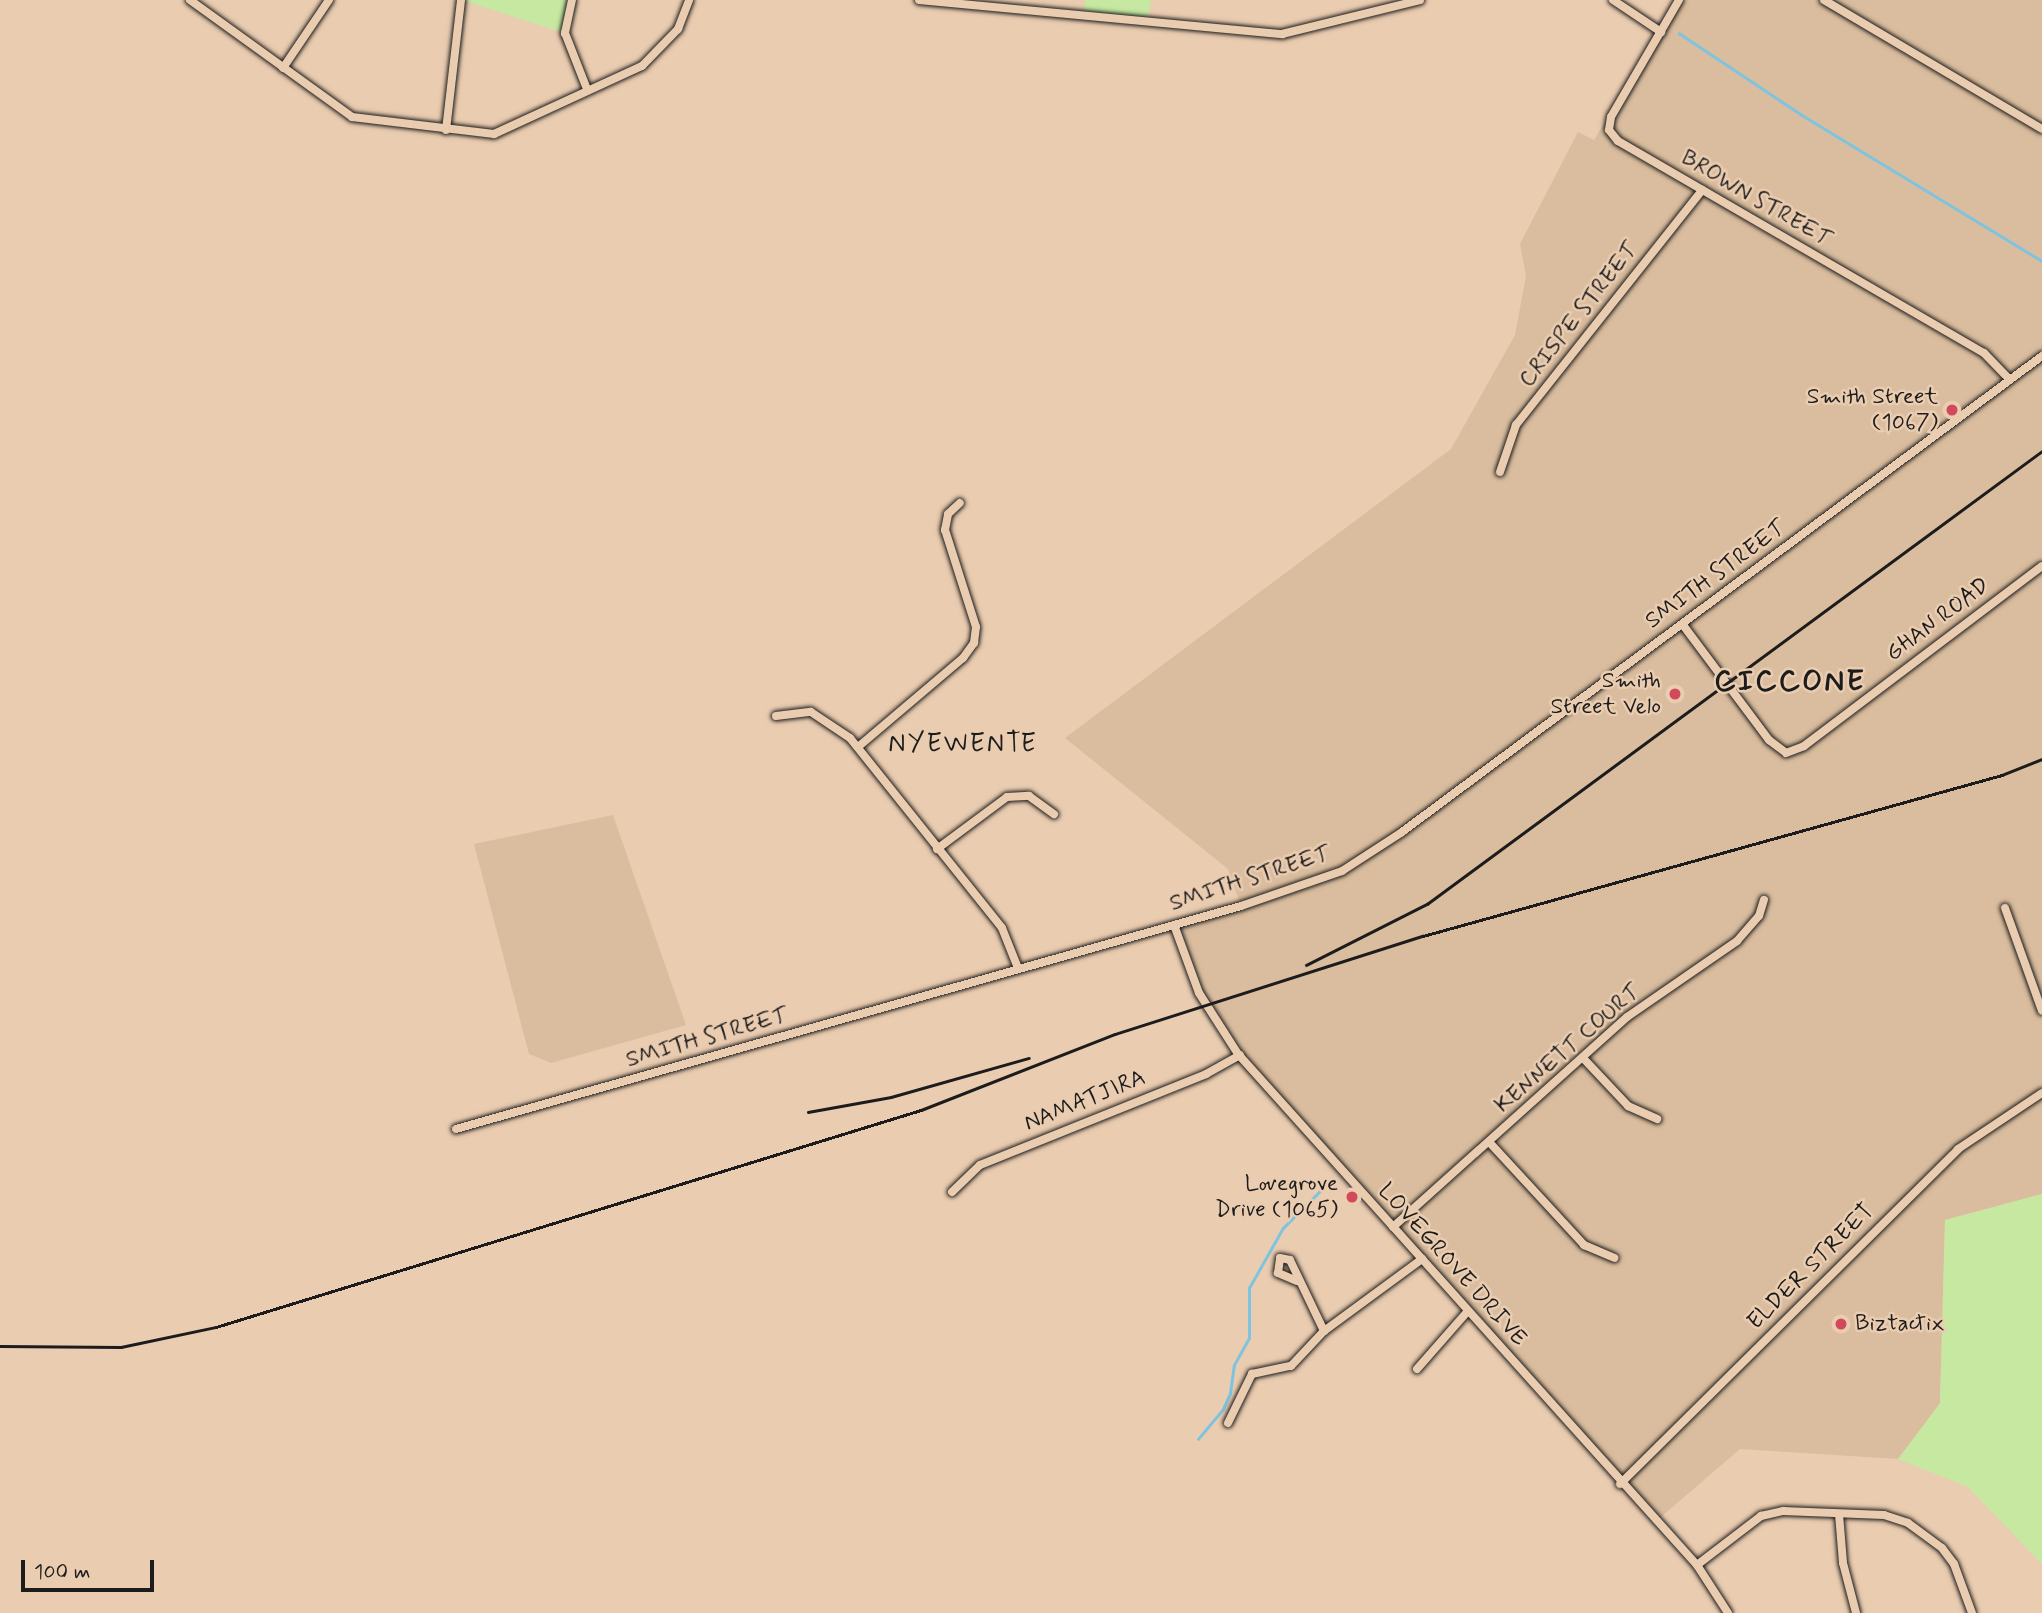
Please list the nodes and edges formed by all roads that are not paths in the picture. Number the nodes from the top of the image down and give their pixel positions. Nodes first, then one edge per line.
1 (190, 0) edge
2 (329, 0) edge
3 (461, 0) edge
4 (572, 0) edge
5 (689, 0) edge
6 (919, 0) edge
7 (1420, 0) edge
8 (1613, 0) edge
9 (1679, 0) edge
10 (1824, 0) edge
11 (1661, 32) junction
12 (283, 68) junction
13 (587, 89) junction
14 (2042, 129) edge
15 (446, 130) junction
16 (1702, 190) junction
17 (2042, 356) edge
18 (2010, 380) junction
19 (1500, 472) dead end
20 (960, 503) dead end
21 (2042, 566) edge
22 (1683, 625) junction
23 (776, 716) dead end
24 (858, 747) junction
25 (1054, 814) dead end
26 (937, 849) junction
27 (1764, 900) dead end
28 (2005, 908) dead end
29 (1174, 925) junction
30 (1018, 968) junction
31 (2042, 1011) edge
32 (1240, 1055) junction
33 (1583, 1058) junction
34 (2042, 1093) edge
35 (1657, 1119) dead end
36 (456, 1129) dead end
37 (1490, 1143) junction
38 (952, 1192) dead end
39 (1393, 1227) junction
40 (1614, 1258) dead end
41 (1422, 1259) junction
42 (1297, 1281) dead end
43 (1468, 1311) junction
44 (1324, 1331) junction
45 (1417, 1368) dead end
46 (1228, 1423) dead end
47 (1620, 1484) junction
48 (1839, 1514) junction
49 (1697, 1565) junction
50 (1728, 1613) edge
51 (1856, 1613) edge
52 (1972, 1613) edge

1 - 12 street
2 - 12 street
3 - 15 street
4 - 13 street
5 - 13 street
6 - 7 street
8 - 11 street
9 - 11 street, BROWN STREET
10 - 14 street
11 - 16 street, BROWN STREET
12 - 15 street
13 - 15 street
16 - 18 street, BROWN STREET
16 - 19 street, CRISPE STREET
17 - 18 street, SMITH STREET
18 - 22 street, SMITH STREET
20 - 24 street
21 - 22 street, GHAN ROAD
22 - 29 street, SMITH STREET
23 - 24 street
24 - 26 street
25 - 26 street
26 - 30 street
27 - 33 street, KENNETT COURT
28 - 31 street
29 - 30 street, SMITH STREET
29 - 32 street, LOVEGROVE DRIVE
30 - 36 street, SMITH STREET
32 - 38 street, NAMATJIRA
32 - 39 street, LOVEGROVE DRIVE
33 - 35 street
33 - 37 street, KENNETT COURT
34 - 47 street, ELDER STREET
37 - 39 street, KENNETT COURT
37 - 40 street
39 - 41 street, LOVEGROVE DRIVE
41 - 43 street, LOVEGROVE DRIVE
41 - 44 street
42 - 44 street
43 - 45 street
43 - 47 street, LOVEGROVE DRIVE
44 - 46 street
47 - 49 street, LOVEGROVE DRIVE
48 - 49 street
48 - 51 street
48 - 52 street
49 - 50 street, LOVEGROVE DRIVE

